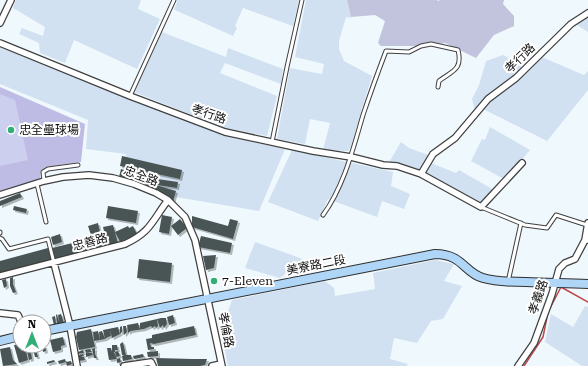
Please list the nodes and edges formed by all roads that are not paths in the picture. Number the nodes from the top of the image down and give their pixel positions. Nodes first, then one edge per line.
1 (11, 0) edge
2 (174, 0) edge
3 (302, 0) edge
4 (588, 13) edge
5 (0, 23) edge
6 (0, 43) edge
7 (438, 87) dead end
8 (130, 96) junction
9 (272, 142) junction
10 (351, 157) junction
11 (522, 163) dead end
12 (78, 165) dead end
13 (421, 174) junction
14 (44, 181) junction
15 (37, 184) junction
16 (0, 196) edge
17 (168, 200) junction
18 (481, 206) junction
19 (322, 215) dead end
20 (46, 222) dead end
21 (521, 223) junction
22 (588, 224) edge
23 (0, 238) edge
24 (586, 240) edge
25 (54, 263) junction
26 (0, 276) edge
27 (508, 282) junction
28 (555, 283) junction
29 (588, 284) edge
30 (208, 298) junction
31 (0, 313) edge
32 (18, 314) edge
33 (70, 326) junction
34 (52, 329) edge
35 (12, 338) edge
36 (0, 341) edge
37 (221, 365) edge
38 (77, 366) edge
39 (124, 366) edge
40 (153, 366) edge
41 (212, 366) edge
42 (518, 366) edge

1 - 5 street
2 - 8 lane
3 - 9 lane
4 - 13 street, 孝行路
6 - 8 street, 孝行路
7 - 10 lane
8 - 9 street, 孝行路
9 - 10 street, 孝行路
10 - 13 street, 孝行路
10 - 19 lane
11 - 18 street
12 - 14 lane
13 - 18 street, 孝行路
14 - 15 street, 忠全路
14 - 17 street, 忠全路
15 - 16 street, 忠全路
15 - 20 lane
17 - 25 street, 忠善路
17 - 30 street, 忠全路
18 - 21 lane
21 - 22 lane
21 - 27 lane
22 - 24 street, 孝義路
23 - 25 lane
24 - 28 street, 孝義路
25 - 26 street, 忠善路
25 - 33 street
27 - 28 street, 美寮路二段
27 - 30 street, 美寮路二段
28 - 29 street, 美寮路二段
28 - 42 street, 孝義路
30 - 33 street, 美寮路二段
30 - 37 street, 孝倫路
31 - 32 street
33 - 34 street, 美寮路二段
33 - 38 street
35 - 36 street
37 - 41 street
39 - 40 street

